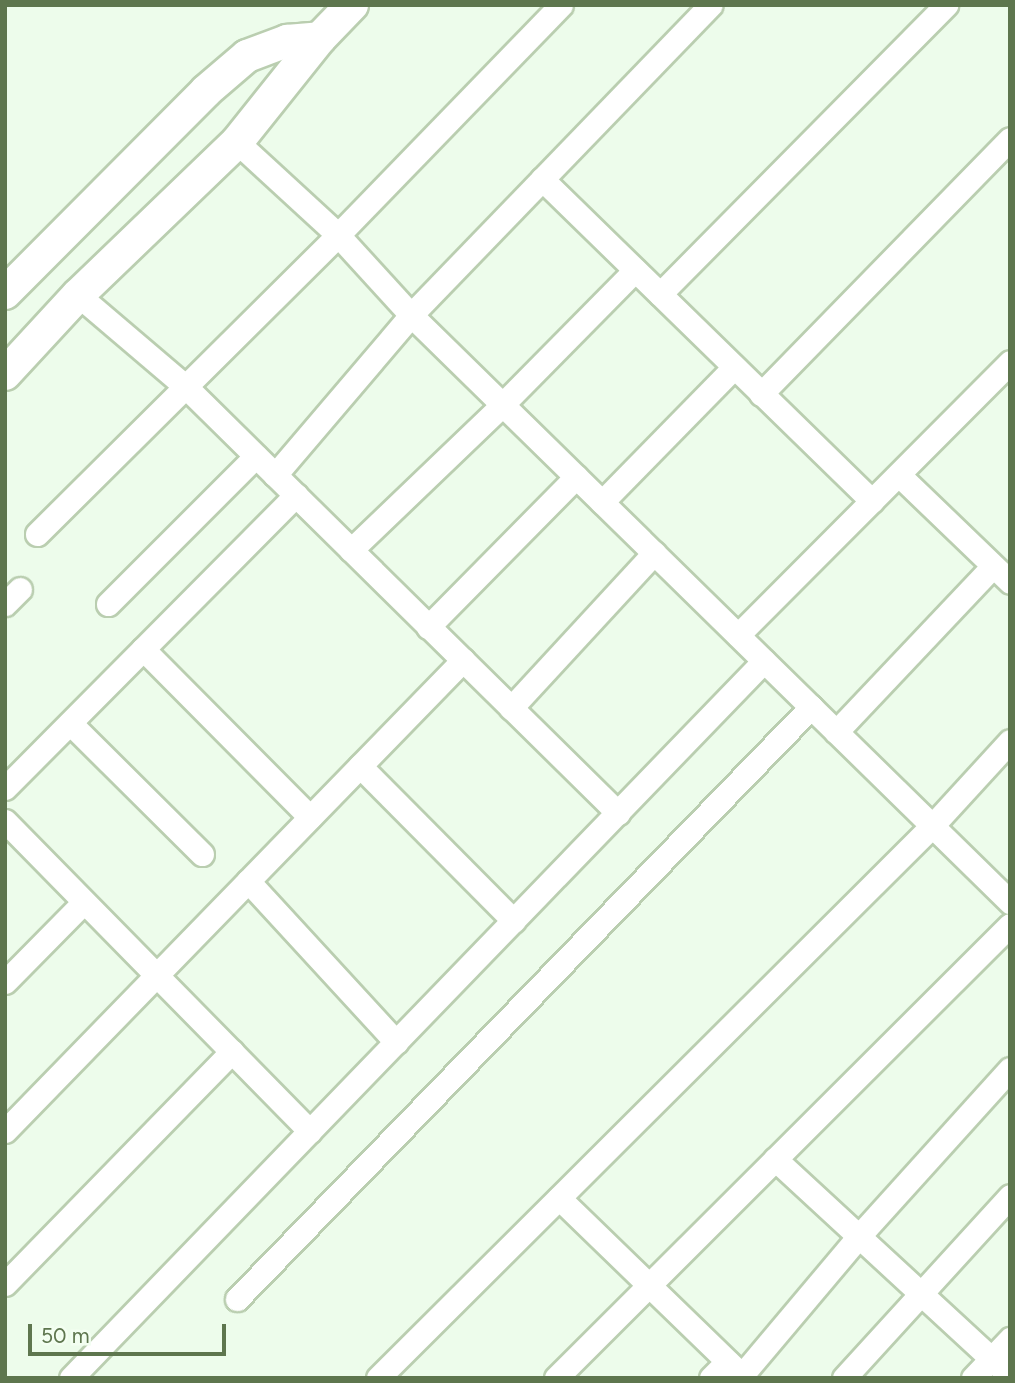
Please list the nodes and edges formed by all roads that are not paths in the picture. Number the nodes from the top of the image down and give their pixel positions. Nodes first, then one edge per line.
1 (352, 5) edge
2 (561, 5) edge
3 (710, 5) edge
4 (946, 5) edge
5 (320, 38) junction
6 (1010, 139) edge
7 (237, 142) junction
8 (542, 179) junction
9 (338, 235) junction
10 (635, 271) junction
11 (5, 293) edge
12 (78, 295) junction
13 (660, 295) junction
14 (411, 315) junction
15 (10, 359) edge
16 (1010, 362) edge
17 (734, 367) junction
18 (186, 387) junction
19 (761, 394) junction
20 (503, 404) junction
21 (256, 456) junction
22 (275, 475) junction
23 (899, 475) junction
24 (576, 477) junction
25 (296, 495) junction
26 (872, 501) junction
27 (602, 502) junction
28 (37, 534) dead end
29 (351, 550) junction
30 (654, 553) junction
31 (1005, 575) edge
32 (108, 604) dead end
33 (428, 626) junction
34 (738, 635) junction
35 (143, 649) junction
36 (463, 660) junction
37 (764, 661) junction
38 (811, 707) junction
39 (511, 708) junction
40 (70, 723) junction
41 (836, 732) junction
42 (1010, 741) edge
43 (360, 766) junction
44 (5, 788) edge
45 (618, 813) junction
46 (310, 817) junction
47 (5, 821) edge
48 (932, 826) junction
49 (202, 854) dead end
50 (248, 881) junction
51 (84, 902) junction
52 (1010, 902) edge
53 (514, 920) junction
54 (1010, 925) edge
55 (156, 975) junction
56 (5, 982) edge
57 (396, 1042) junction
58 (232, 1051) junction
59 (1010, 1069) edge
60 (5, 1131) edge
61 (310, 1131) junction
62 (775, 1159) junction
63 (1010, 1196) edge
64 (559, 1198) junction
65 (859, 1236) junction
66 (5, 1284) edge
67 (648, 1285) junction
68 (921, 1293) junction
69 (237, 1299) dead end
70 (1010, 1339) edge
71 (992, 1359) junction
72 (731, 1373) edge
73 (1010, 1376) edge
74 (71, 1378) edge
75 (378, 1378) edge
76 (556, 1378) edge
77 (844, 1378) edge
78 (973, 1378) edge

1 - 5 street
2 - 9 street
3 - 8 street
4 - 13 street
5 - 7 street
5 - 11 street
6 - 19 street
7 - 9 street
7 - 12 street
8 - 10 street
8 - 14 street
9 - 14 street
9 - 18 street
10 - 13 street
10 - 20 street
12 - 15 street
12 - 18 street
13 - 17 street
14 - 20 street
14 - 22 street
16 - 23 street
17 - 19 street
17 - 27 street
18 - 21 street
18 - 28 street
19 - 26 street
20 - 24 street
20 - 29 street
21 - 22 street
21 - 32 street
22 - 25 street
23 - 26 street
23 - 31 street
24 - 27 street
24 - 33 street
25 - 29 street
25 - 35 street
26 - 34 street
27 - 30 street
29 - 33 street
30 - 34 street
30 - 39 street
31 - 41 street
33 - 36 street
34 - 37 street
35 - 40 street
35 - 46 street
36 - 39 street
36 - 43 street
37 - 38 street
37 - 45 street
38 - 41 street
38 - 69 street
39 - 45 street
40 - 44 street
40 - 49 street
41 - 48 street
42 - 48 street
43 - 46 street
43 - 53 street
45 - 53 street
46 - 50 street
47 - 51 street
48 - 52 street
48 - 64 street
50 - 55 street
50 - 57 street
51 - 55 street
51 - 56 street
53 - 57 street
54 - 62 street
55 - 58 street
55 - 60 street
57 - 61 street
58 - 61 street
58 - 66 street
59 - 65 street
61 - 74 street
62 - 65 street
62 - 67 street
63 - 68 street
64 - 67 street
64 - 75 street
65 - 68 street
65 - 72 street
67 - 72 street
67 - 76 street
68 - 71 street
68 - 77 street
70 - 71 street
71 - 73 street
71 - 78 street

